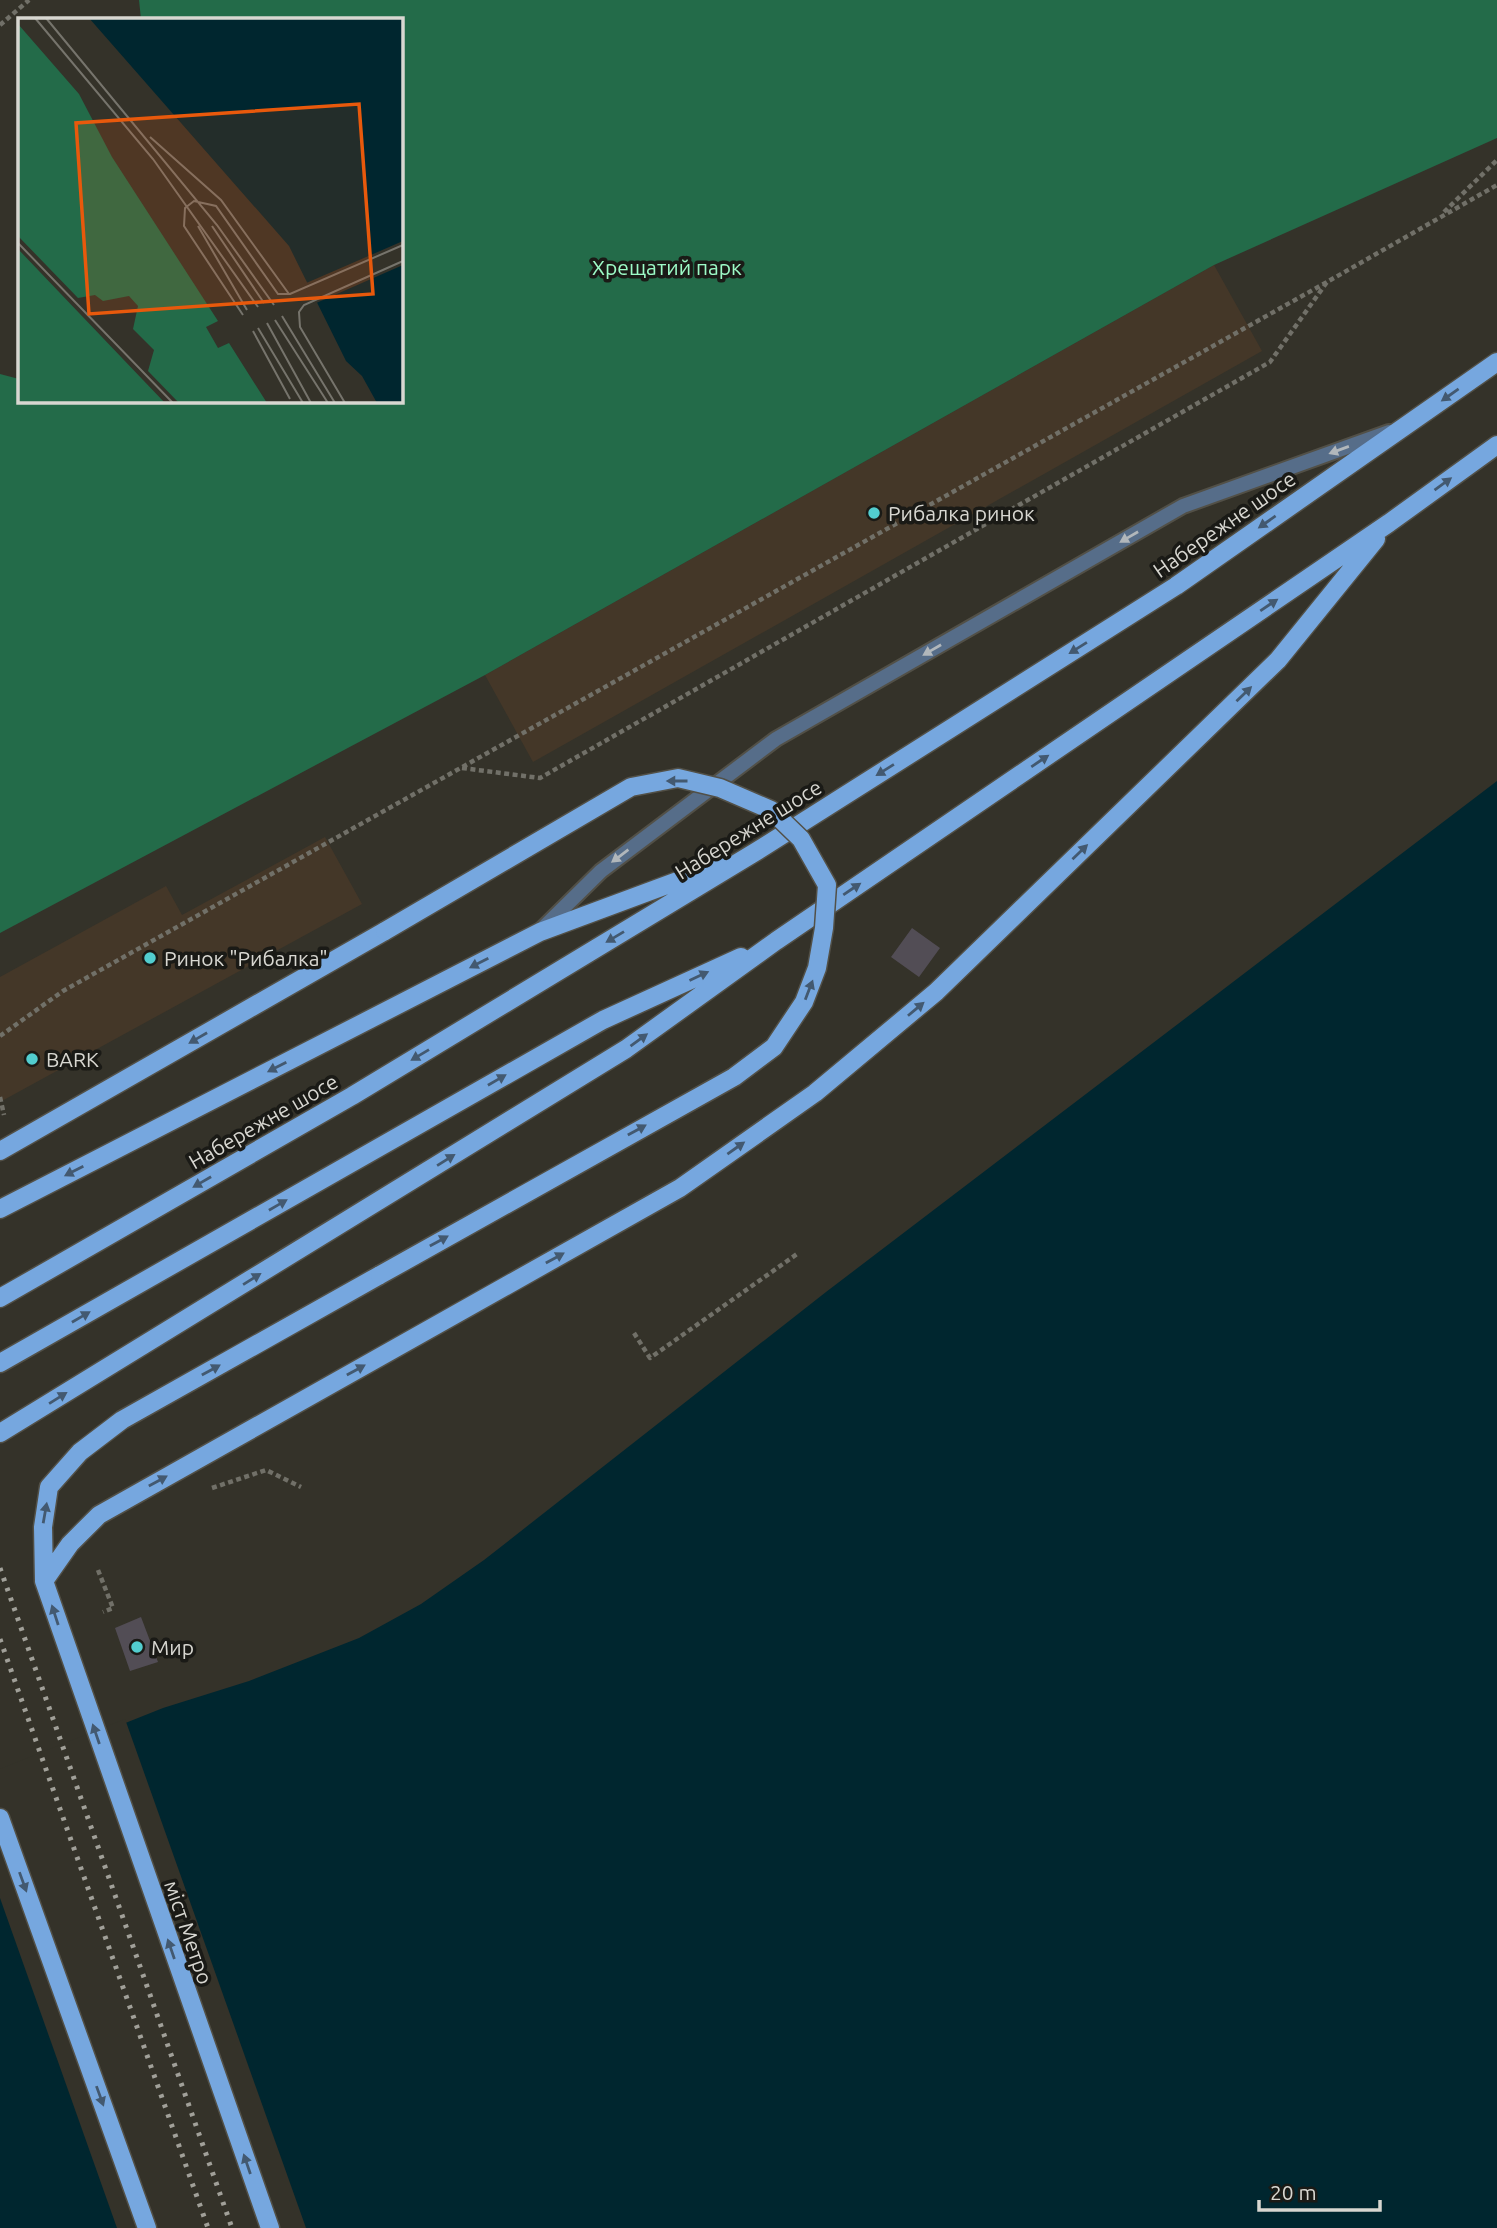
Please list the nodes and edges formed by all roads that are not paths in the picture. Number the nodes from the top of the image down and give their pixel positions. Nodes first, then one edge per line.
1 (1497, 362) edge
2 (1403, 427) junction
3 (1497, 445) edge
4 (1389, 523) junction
5 (757, 851) junction
6 (540, 932) junction
7 (776, 941) junction
8 (0, 1151) edge
9 (0, 1209) edge
10 (0, 1298) edge
11 (0, 1363) edge
12 (0, 1433) edge
13 (44, 1581) junction
14 (0, 1818) edge
15 (147, 2228) edge
16 (270, 2228) edge

1 -> 2 main road, Набережне шосе
2 -> 5 main road, Набережне шосе
2 -> 6 lane
4 -> 3 main road
7 -> 4 main road
13 -> 4 main road
5 - 6 main road
5 -> 10 main road, Набережне шосе
6 -> 9 main road
11 -> 7 main road
12 -> 7 main road
13 -> 8 main road, міст Метро, bridge
16 -> 13 main road, міст Метро
14 -> 15 main road

